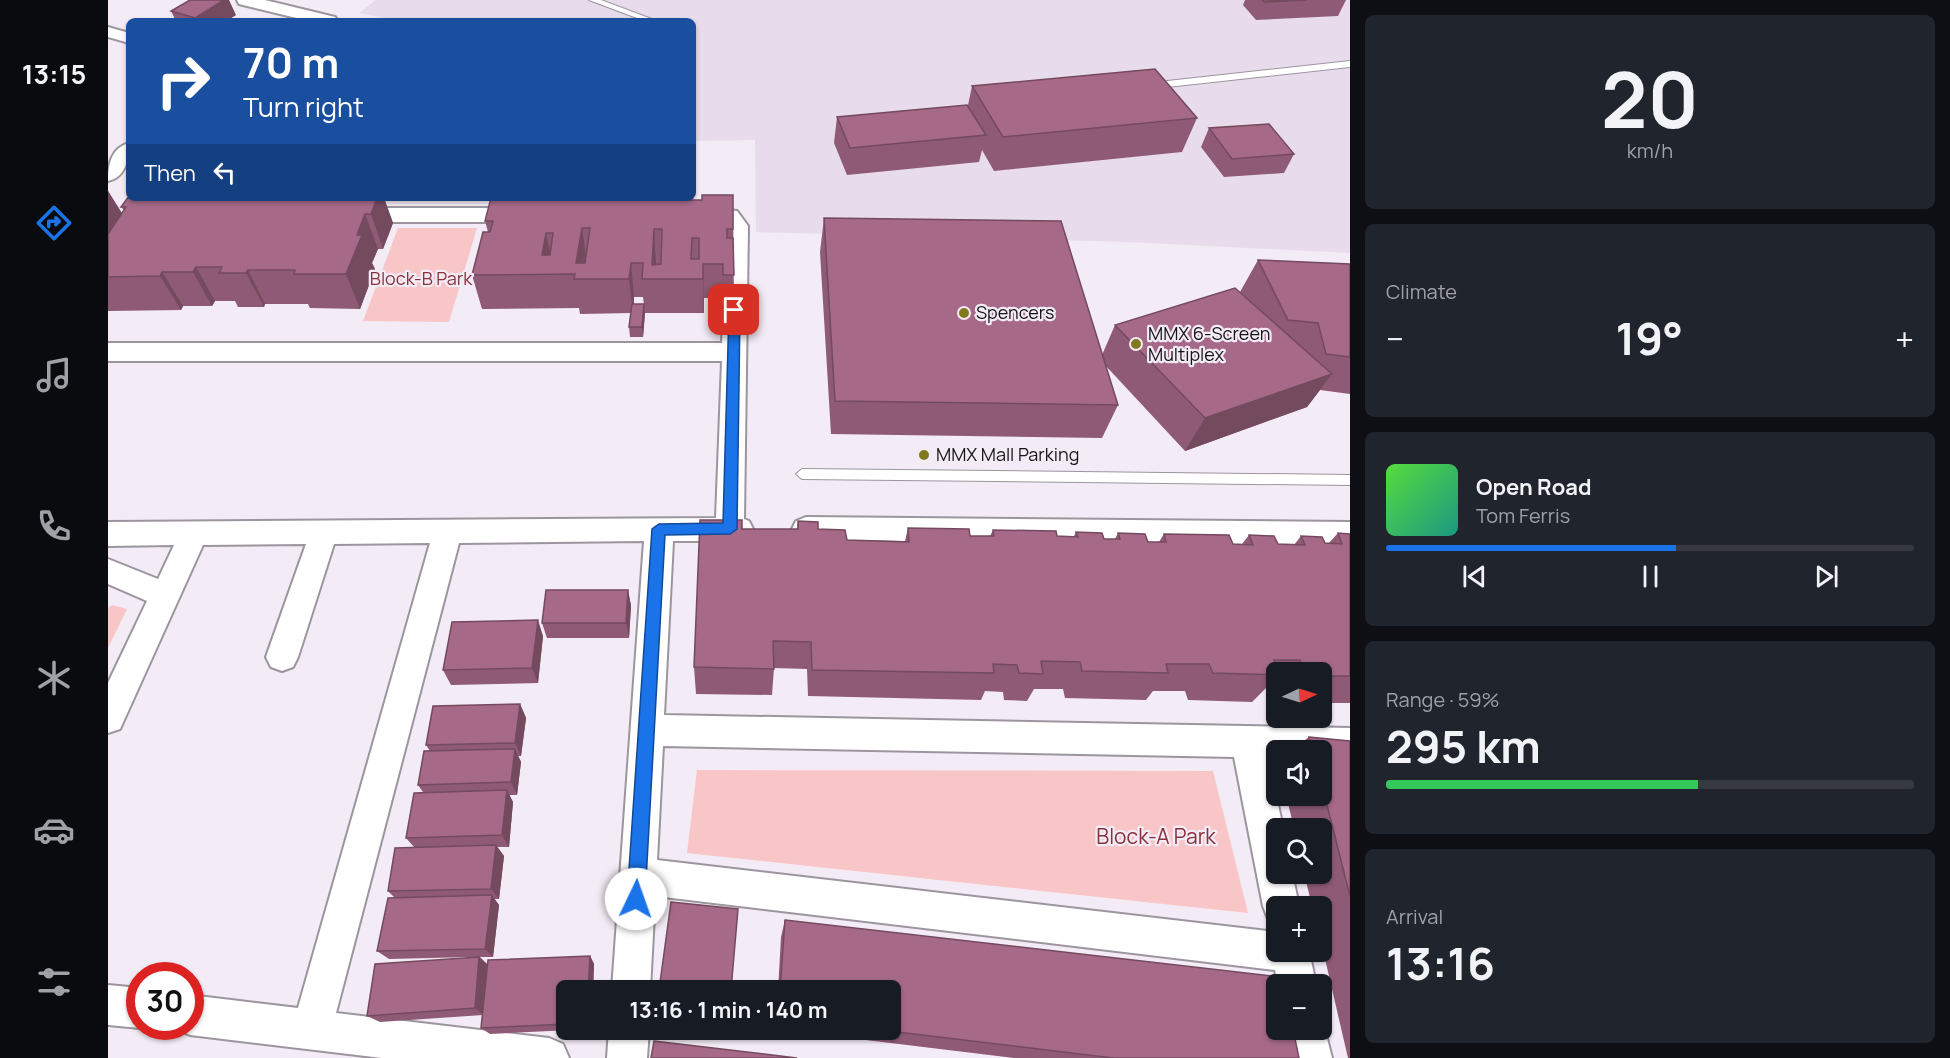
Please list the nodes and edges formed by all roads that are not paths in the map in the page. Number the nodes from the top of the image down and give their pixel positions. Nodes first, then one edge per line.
1 (245, 0) edge
2 (593, 0) edge
3 (317, 18) edge
4 (644, 18) edge
5 (108, 32) edge
6 (126, 37) edge
7 (1350, 64) edge
8 (1136, 88) edge
9 (126, 153) edge
10 (108, 175) edge
11 (543, 214) edge
12 (673, 214) edge
13 (329, 215) edge
14 (108, 352) edge
15 (733, 352) junction
16 (802, 474) dead end
17 (1350, 480) edge
18 (659, 529) junction
19 (730, 529) junction
20 (448, 531) junction
21 (324, 532) junction
22 (108, 534) edge
23 (194, 534) junction
24 (1350, 534) edge
25 (108, 571) edge
26 (165, 596) junction
27 (282, 657) dead end
28 (108, 718) edge
29 (646, 730) junction
30 (1248, 743) junction
31 (1350, 744) edge
32 (638, 876) junction
33 (1279, 896) edge
34 (1292, 963) edge
35 (632, 980) edge
36 (108, 1005) edge
37 (126, 1007) edge
38 (204, 1016) edge
39 (312, 1029) junction
40 (628, 1040) edge
41 (1308, 1040) edge
42 (549, 1058) edge
43 (627, 1058) edge
44 (1312, 1058) edge

1 - 3 street
2 - 4 lane
5 - 6 street
7 - 8 lane
9 - 10 street
11 - 13 street
12 - 15 street
14 - 15 street
15 - 19 street
16 - 17 lane
18 - 19 street
18 - 20 street
18 - 29 street
19 - 24 street
20 - 21 street
20 - 39 street
21 - 23 street
21 - 27 street
22 - 23 street
23 - 26 street
25 - 26 street
26 - 28 street
29 - 30 street
29 - 32 street
30 - 31 street
30 - 33 street
32 - 34 street
32 - 35 street
36 - 37 street
38 - 39 street
39 - 42 street
40 - 43 street
41 - 44 street

